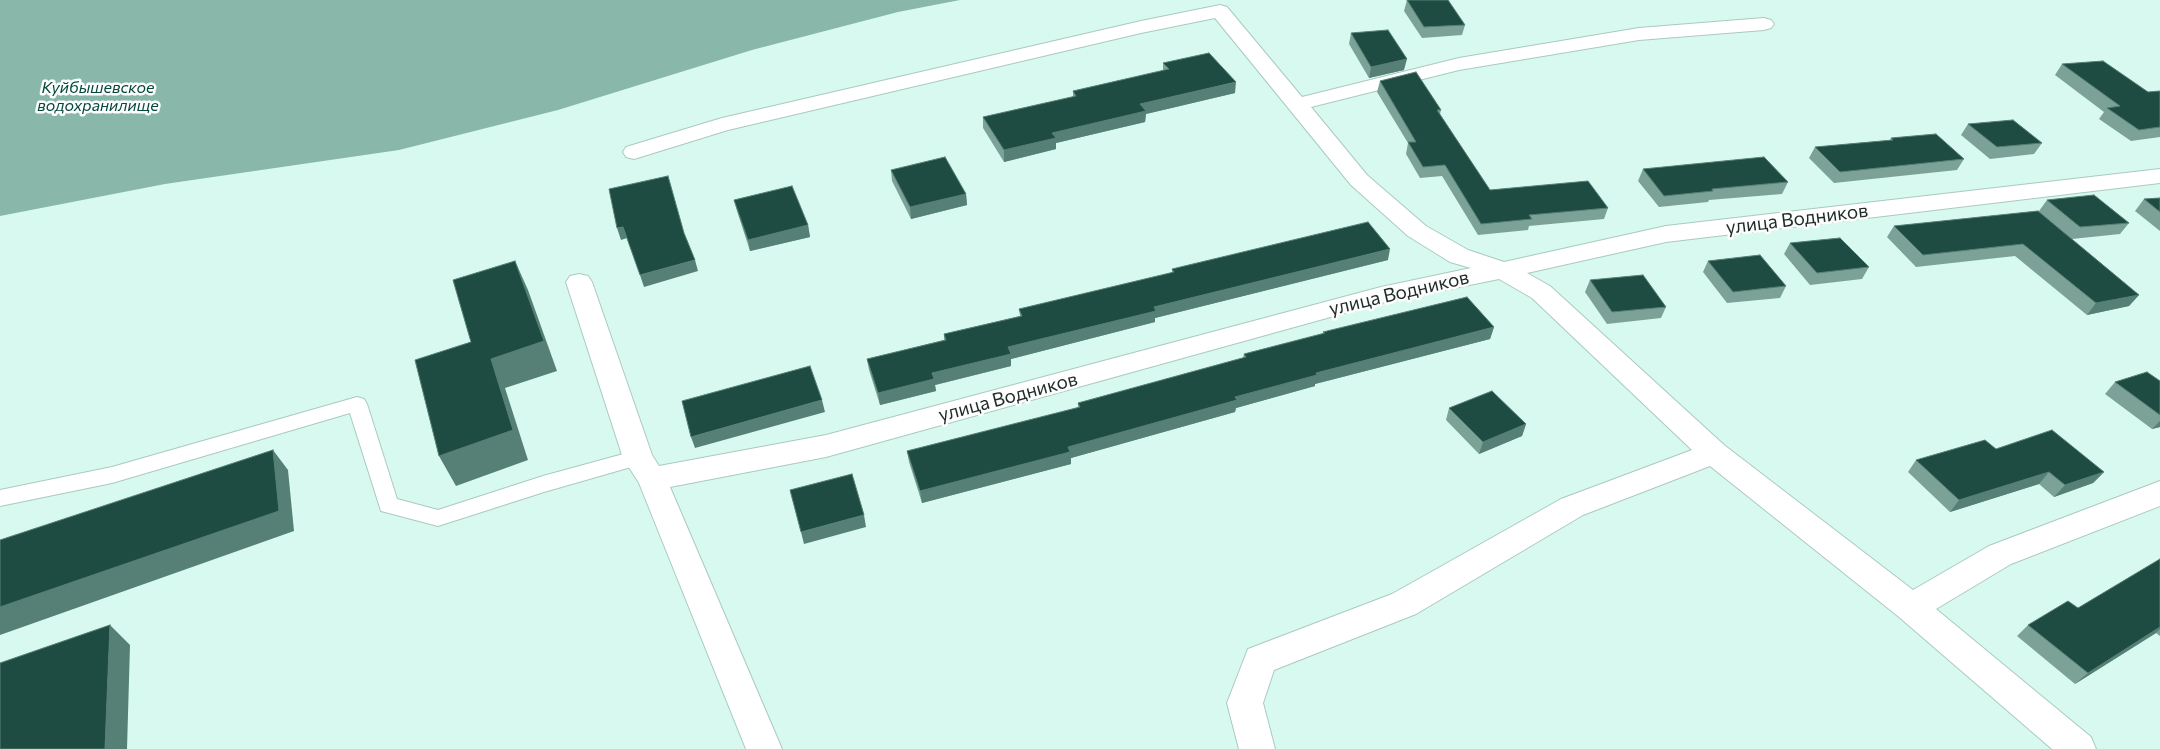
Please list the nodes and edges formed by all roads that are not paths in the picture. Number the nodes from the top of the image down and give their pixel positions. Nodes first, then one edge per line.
1 (1764, 24) dead end
2 (1298, 104) junction
3 (634, 152) dead end
4 (2160, 176) edge
5 (1504, 270) junction
6 (579, 282) dead end
7 (1714, 453) junction
8 (645, 469) junction
9 (2160, 493) edge
10 (0, 498) edge
11 (1911, 607) junction
12 (764, 749) edge
13 (1257, 749) edge
14 (2078, 749) edge

1 - 2 street
2 - 3 street
2 - 5 street
4 - 5 street, улица Водников
5 - 7 street
5 - 8 street, улица Водников
6 - 8 street
7 - 11 street
7 - 13 street
8 - 10 lane
8 - 12 street
9 - 11 street
11 - 14 street

